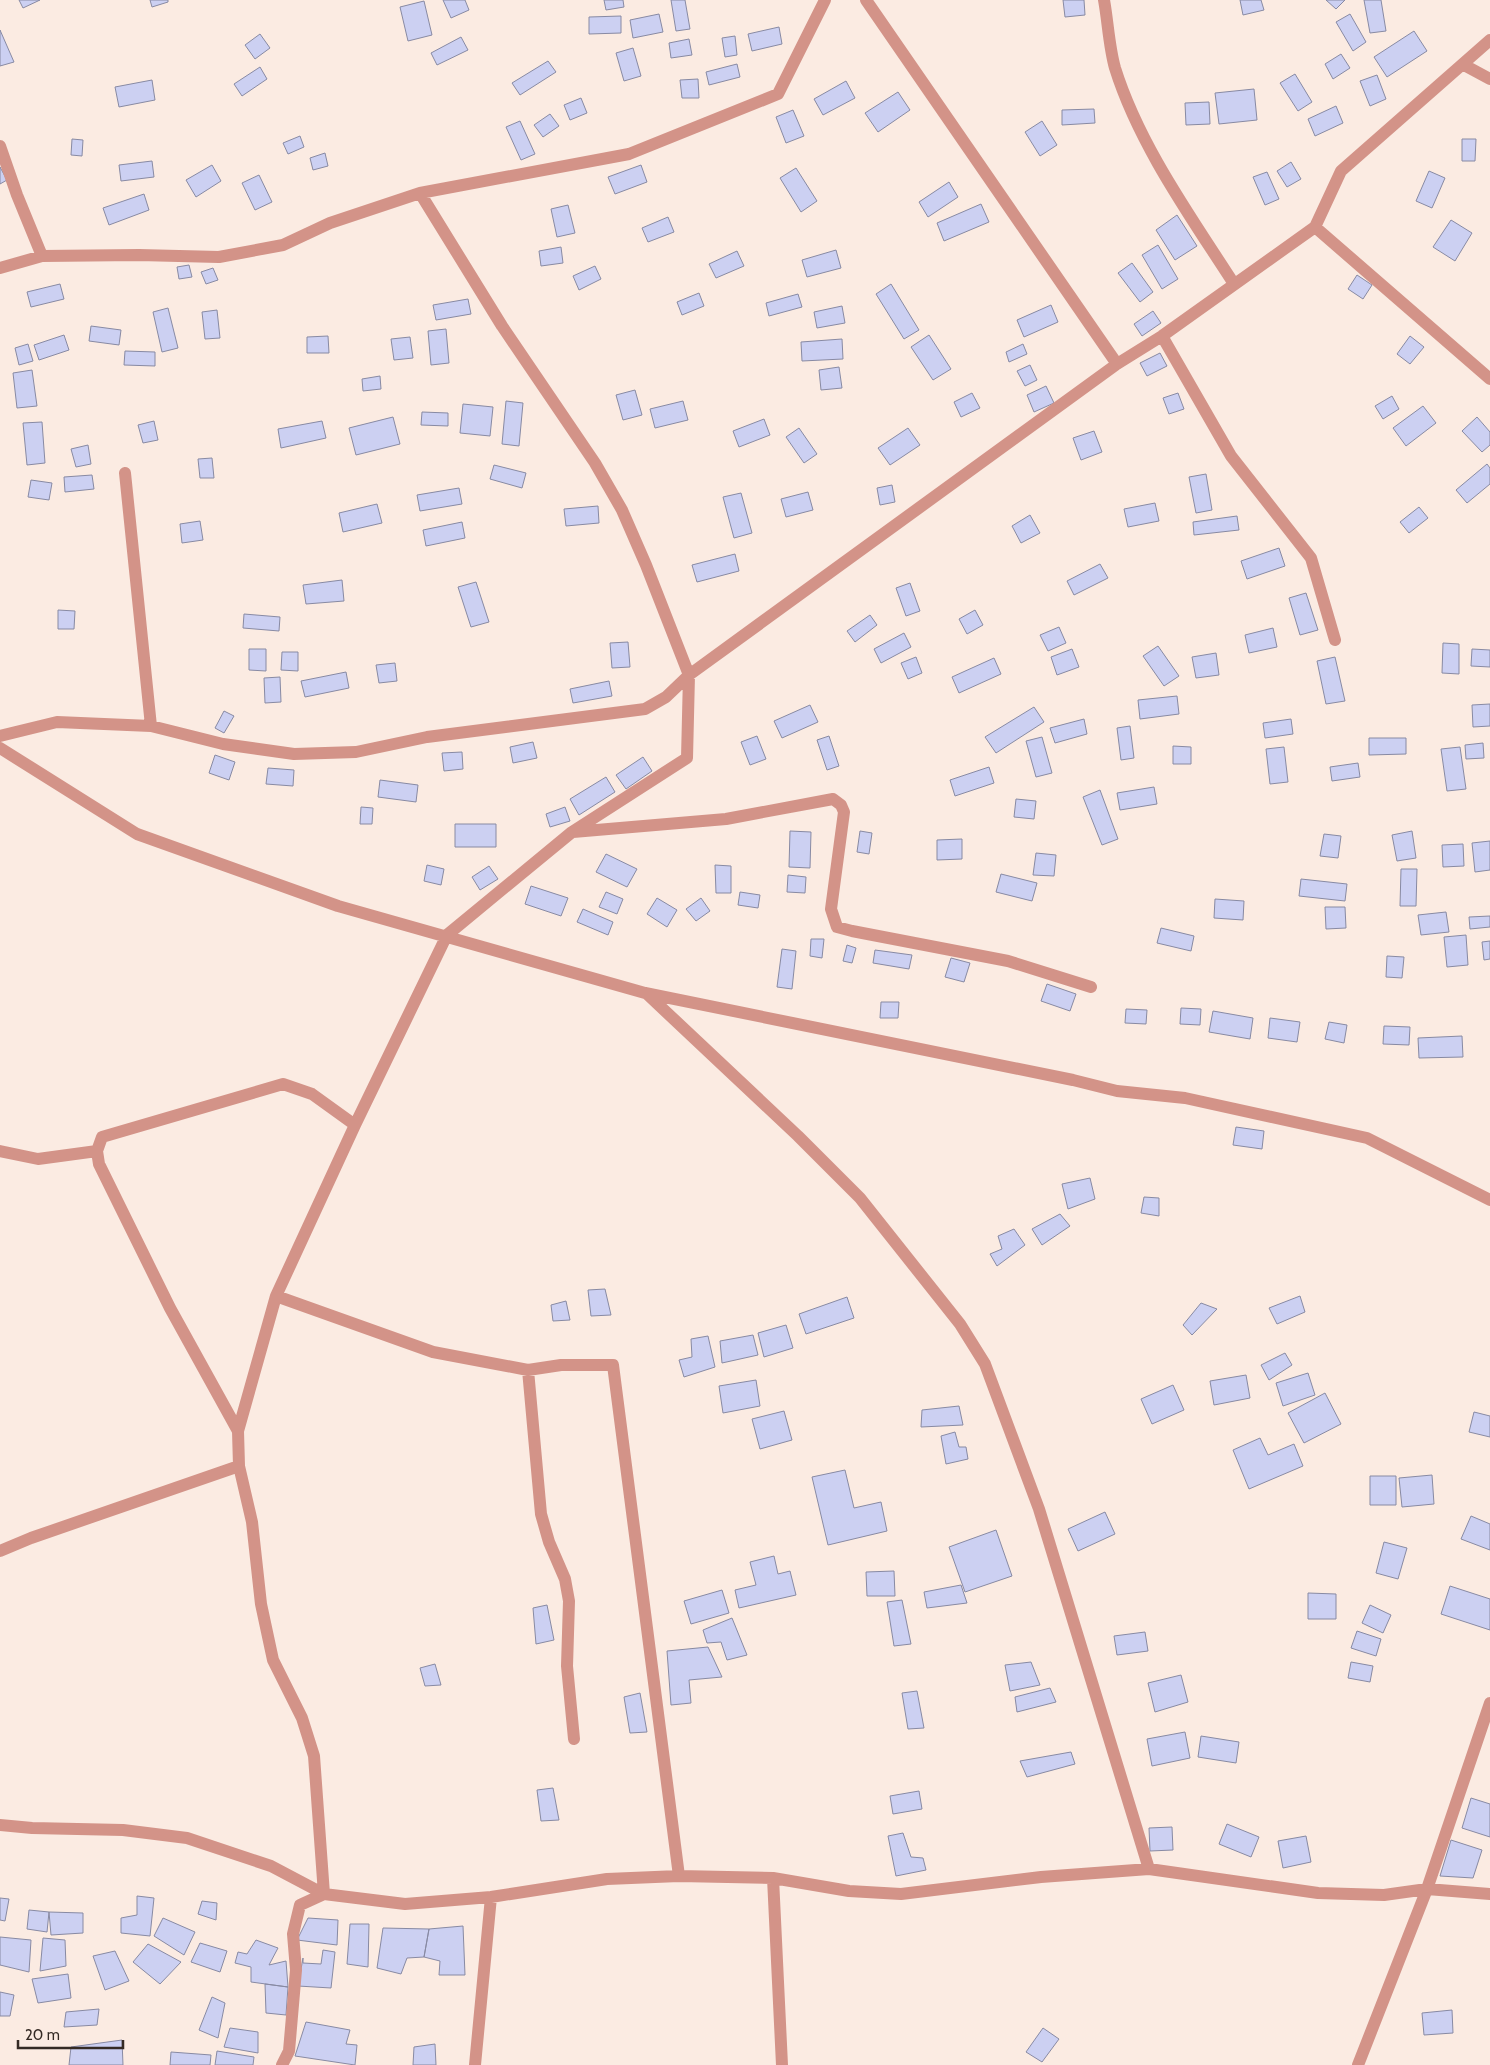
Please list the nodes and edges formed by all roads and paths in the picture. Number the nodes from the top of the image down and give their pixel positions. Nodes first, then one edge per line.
1 (824, 0) edge
2 (866, 0) edge
3 (1104, 0) edge
4 (1490, 40) edge
5 (1464, 65) junction
6 (1490, 79) edge
7 (0, 146) edge
8 (420, 193) junction
9 (1314, 227) junction
10 (42, 256) junction
11 (0, 268) edge
12 (1234, 284) junction
13 (1162, 336) junction
14 (1118, 364) junction
15 (1490, 379) edge
16 (125, 473) dead end
17 (1335, 640) dead end
18 (689, 675) junction
19 (151, 726) junction
20 (0, 736) edge
21 (0, 748) edge
22 (572, 832) junction
23 (447, 935) junction
24 (1091, 987) dead end
25 (645, 992) junction
26 (355, 1125) junction
27 (0, 1151) edge
28 (97, 1151) junction
29 (1490, 1200) edge
30 (276, 1296) junction
31 (528, 1370) junction
32 (238, 1431) junction
33 (239, 1466) junction
34 (0, 1551) edge
35 (1490, 1703) edge
36 (574, 1740) dead end
37 (0, 1825) edge
38 (1149, 1869) junction
39 (679, 1876) junction
40 (773, 1878) junction
41 (1427, 1889) junction
42 (324, 1894) junction
43 (1490, 1894) edge
44 (491, 1897) junction
45 (282, 2065) edge
46 (476, 2065) edge
47 (782, 2065) edge
48 (1358, 2065) edge

1 - 8 street
2 - 14 street
3 - 12 street
4 - 5 street
5 - 6 street
5 - 9 street
7 - 10 street
8 - 10 street
8 - 18 street
9 - 12 street
9 - 15 street
10 - 11 street
12 - 13 street
13 - 14 street
13 - 17 street
14 - 18 street
16 - 19 street
18 - 19 street
18 - 22 street
19 - 20 street
21 - 23 street
22 - 23 street
22 - 24 street
23 - 25 street
23 - 26 street
25 - 29 street
25 - 38 street
26 - 28 street
26 - 30 street
27 - 28 street
28 - 32 street
30 - 31 street
30 - 32 street
31 - 36 street
31 - 39 street
32 - 33 street
33 - 34 street
33 - 42 street
35 - 41 street
37 - 42 street
38 - 40 street
38 - 41 street
39 - 40 street
39 - 44 street
40 - 47 street
41 - 43 street
41 - 48 street
42 - 44 street
42 - 45 street
44 - 46 street

